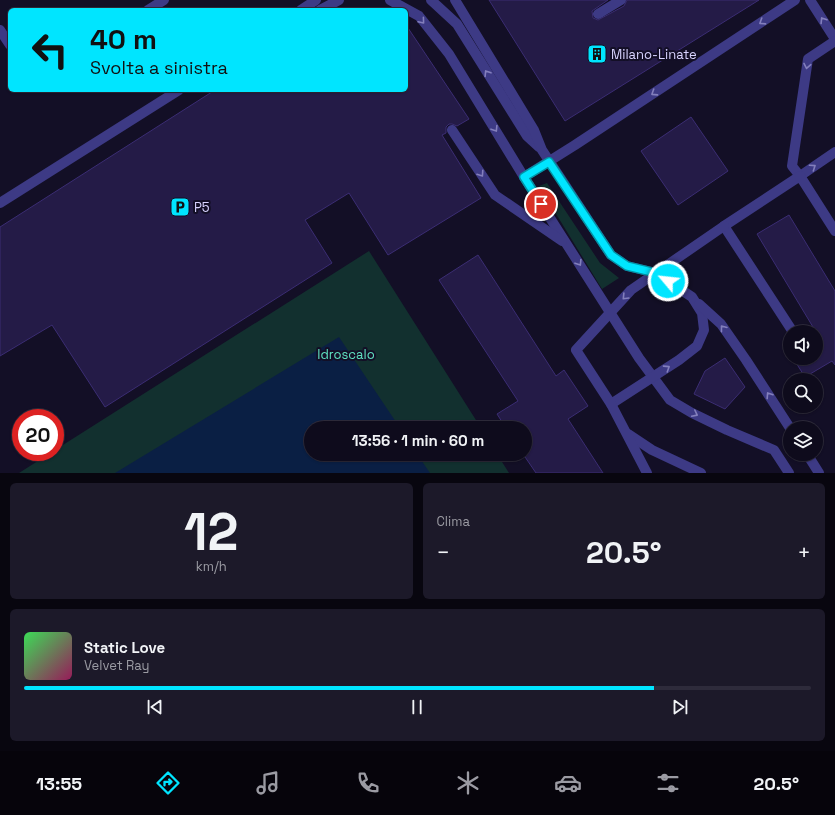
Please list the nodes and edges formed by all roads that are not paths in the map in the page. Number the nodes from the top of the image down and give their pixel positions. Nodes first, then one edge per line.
1 (164, 0) edge
2 (316, 0) edge
3 (339, 0) edge
4 (390, 0) edge
5 (431, 0) edge
6 (455, 0) edge
7 (621, 0) edge
8 (795, 0) edge
9 (810, 0) edge
10 (151, 8) edge
11 (304, 8) edge
12 (324, 8) edge
13 (404, 8) edge
14 (408, 10) edge
15 (598, 14) dead end
16 (0, 30) edge
17 (835, 40) edge
18 (8, 42) edge
19 (176, 92) edge
20 (452, 130) dead end
21 (542, 150) junction
22 (835, 152) edge
23 (549, 162) junction
24 (800, 176) junction
25 (524, 177) junction
26 (0, 203) edge
27 (724, 226) junction
28 (835, 230) edge
29 (567, 244) junction
30 (656, 273) junction
31 (692, 297) junction
32 (610, 312) junction
33 (788, 325) edge
34 (654, 376) junction
35 (611, 404) junction
36 (785, 421) edge
37 (626, 433) junction
38 (811, 461) edge
39 (647, 473) edge
40 (701, 473) edge
41 (789, 473) edge
42 (819, 473) edge

1 - 10 lane
2 - 11 lane
3 - 12 lane
4 -> 13 lane
21 -> 5 lane
6 - 21 lane
7 - 15 lane
8 -> 23 lane
17 -> 9 lane
14 -> 25 lane
16 - 18 lane
17 -> 24 lane
19 - 26 lane
20 -> 29 lane
21 - 23 lane
24 -> 22 lane
23 - 25 lane
23 - 30 lane
24 - 27 lane
24 - 28 lane
25 - 29 lane
27 - 30 lane
27 - 33 lane
29 -> 32 lane
30 - 31 lane
30 -> 32 lane
34 -> 31 lane
36 -> 31 lane
32 - 34 lane
32 - 35 lane
34 - 35 lane
34 -> 41 lane
35 - 37 lane
37 - 39 lane
37 - 40 lane
38 - 42 lane

